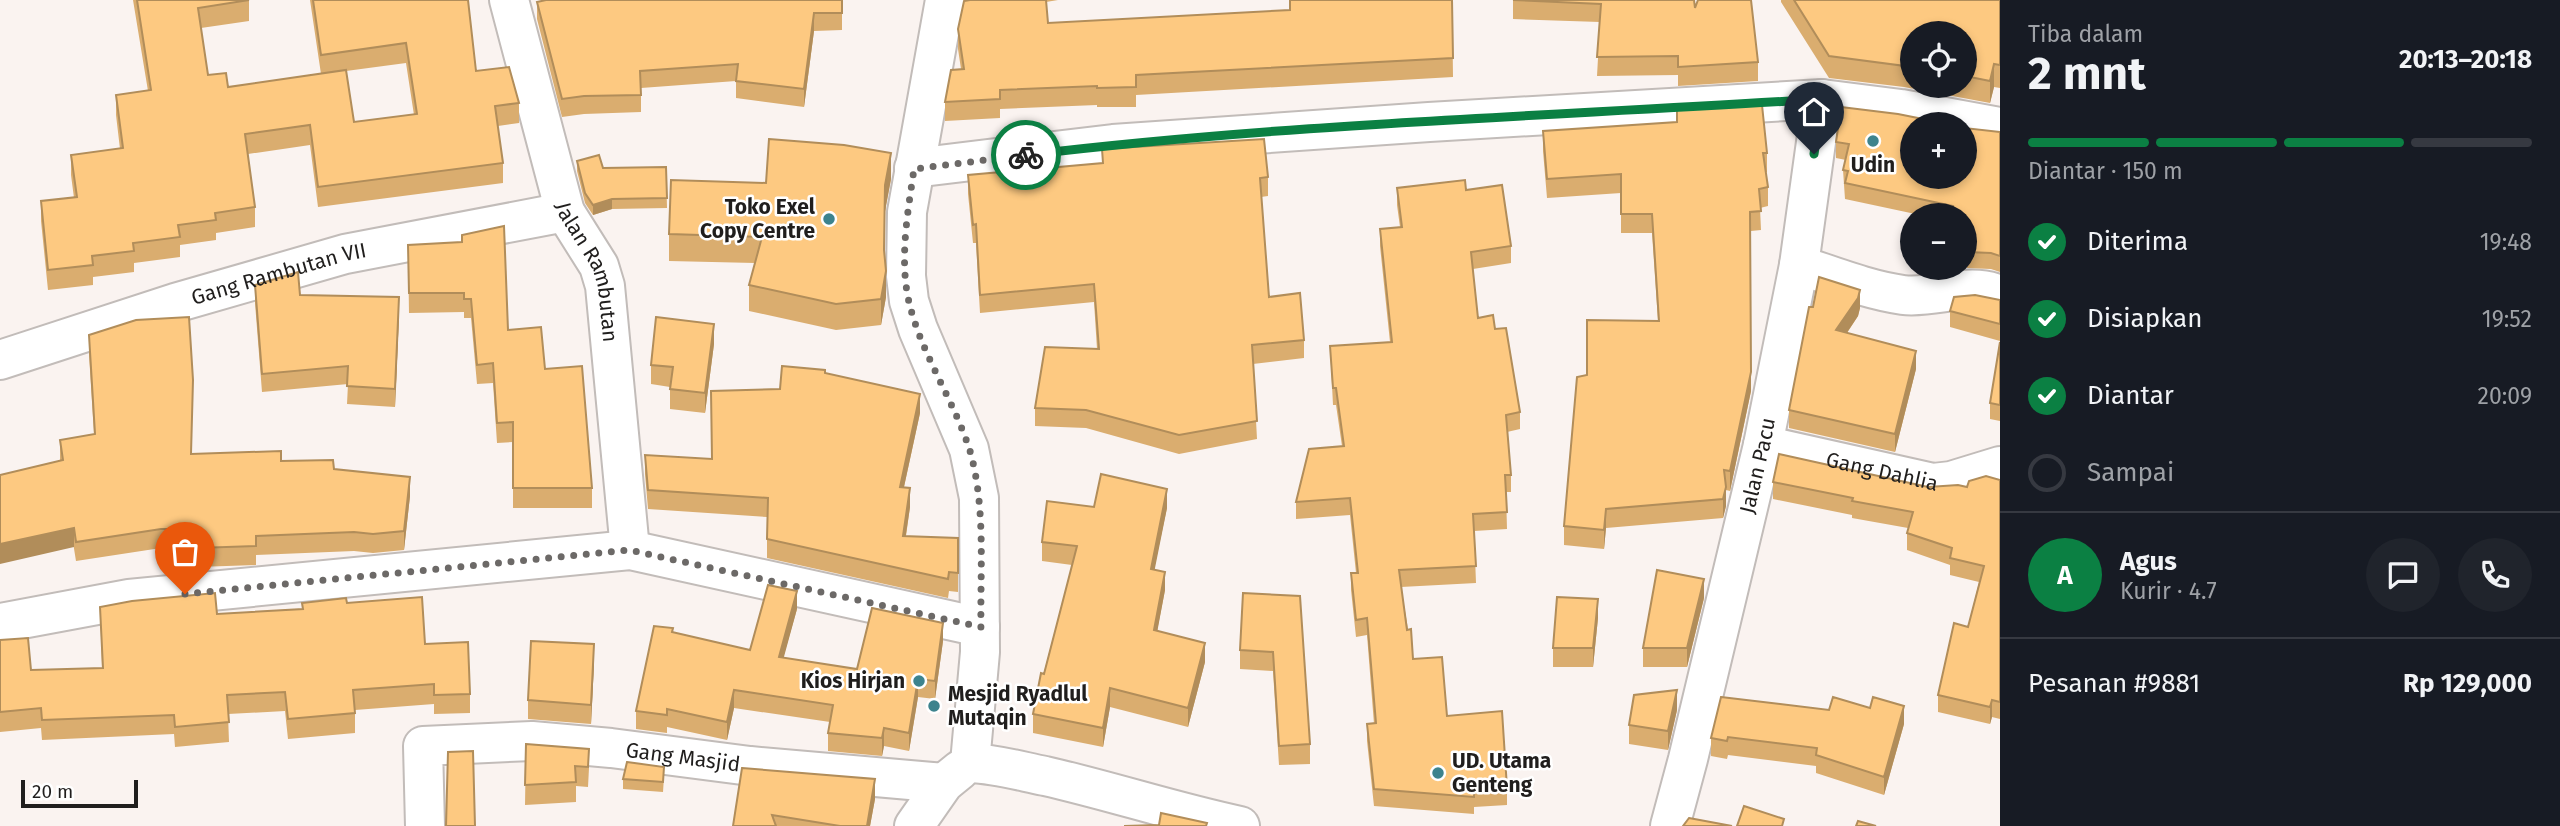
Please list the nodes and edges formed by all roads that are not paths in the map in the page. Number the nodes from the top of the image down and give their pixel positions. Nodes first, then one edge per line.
1 (509, 0) edge
2 (945, 0) edge
3 (1822, 99) junction
4 (2000, 127) edge
5 (914, 169) junction
6 (565, 212) junction
7 (1799, 265) junction
8 (2000, 295) edge
9 (0, 360) edge
10 (1763, 445) junction
11 (2000, 466) edge
12 (629, 550) junction
13 (0, 623) edge
14 (981, 627) junction
15 (957, 773) junction
16 (1135, 812) edge
17 (425, 826) edge
18 (914, 826) edge
19 (1240, 826) edge
20 (1670, 826) edge

1 - 6 street, Jalan Rambutan
2 - 5 street
3 - 4 street
3 - 5 street
3 - 7 street, Jalan Pacu
5 - 14 street
6 - 9 street, Gang Rambutan VII
6 - 12 street, Jalan Rambutan
7 - 8 street
7 - 10 street, Jalan Pacu
10 - 11 street, Gang Dahlia
10 - 20 street, Jalan Pacu
12 - 13 street
12 - 14 street
14 - 15 street
15 - 16 street, Gang Masjid
15 - 17 street, Gang Masjid
15 - 18 street
16 - 19 street, Gang Masjid

